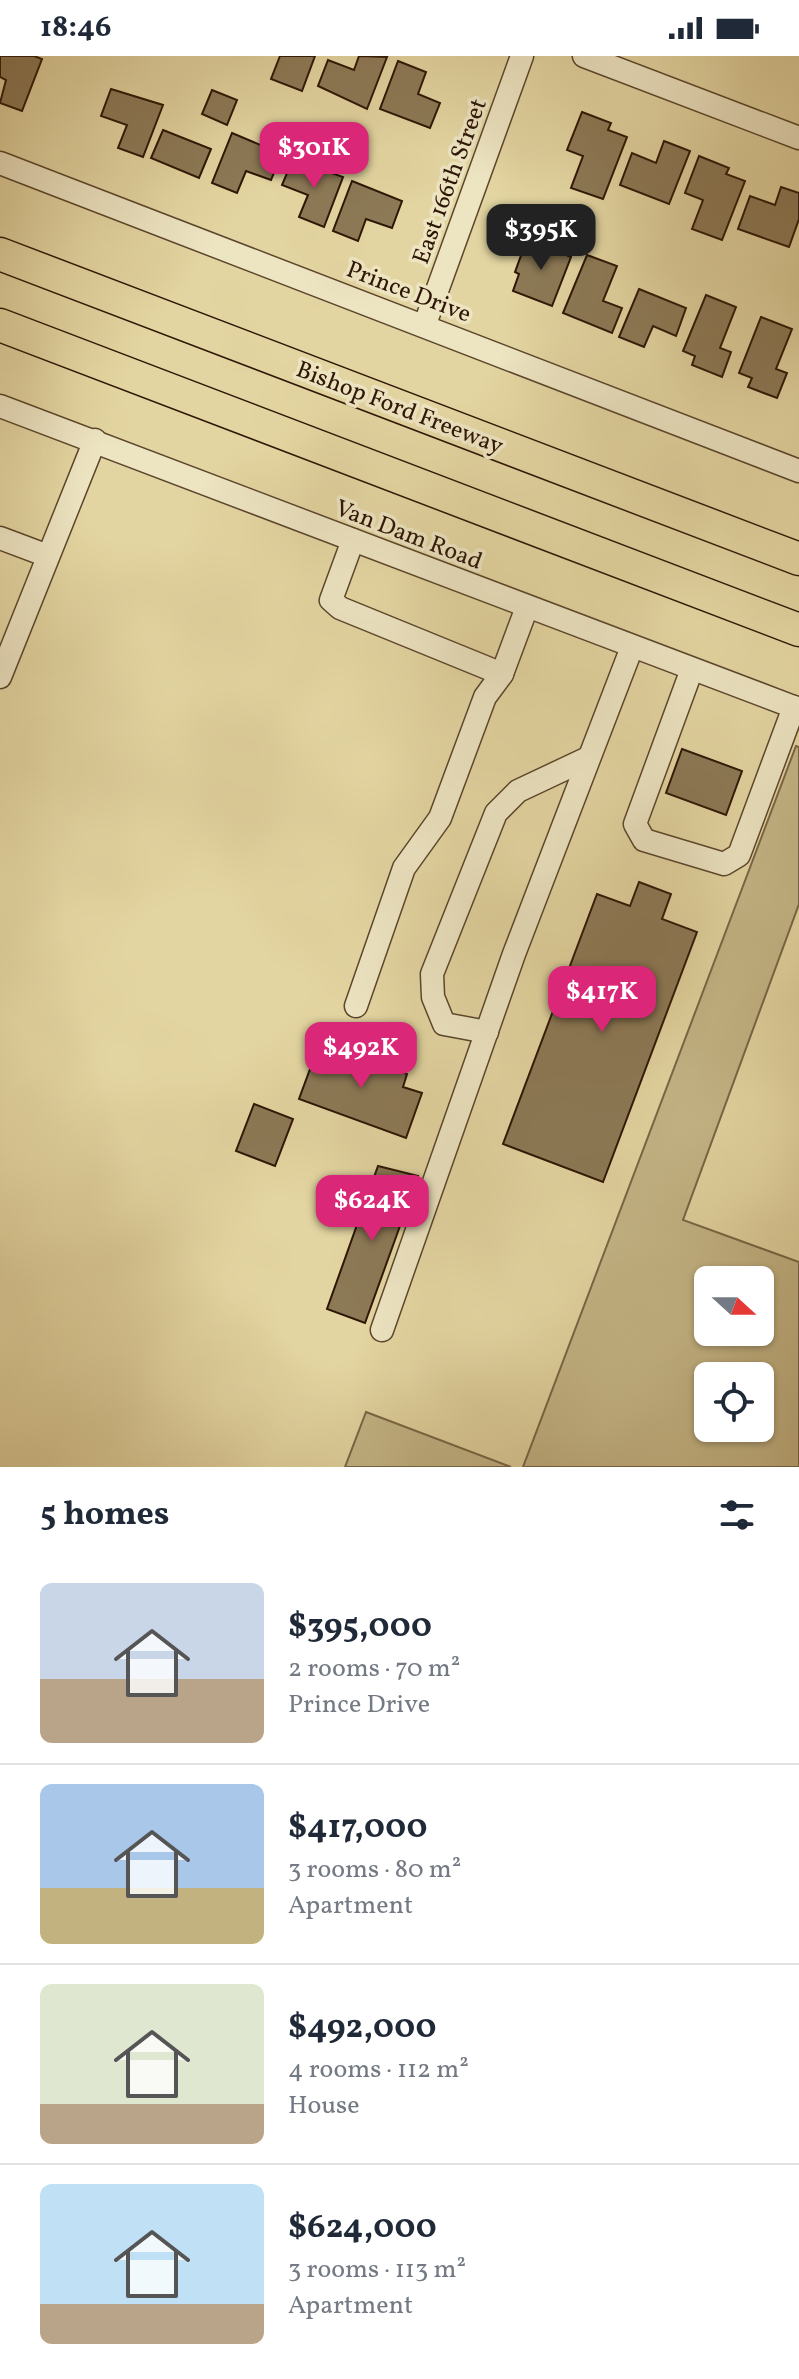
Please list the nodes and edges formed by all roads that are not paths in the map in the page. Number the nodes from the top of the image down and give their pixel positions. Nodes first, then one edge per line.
1 (522, 56) edge
2 (584, 56) edge
3 (799, 138) edge
4 (0, 163) edge
5 (0, 254) edge
6 (425, 324) junction
7 (0, 325) edge
8 (0, 406) edge
9 (95, 440) junction
10 (799, 471) edge
11 (0, 538) edge
12 (353, 540) junction
13 (48, 556) junction
14 (799, 559) edge
15 (527, 607) junction
16 (799, 630) edge
17 (632, 647) junction
18 (692, 669) junction
19 (502, 674) junction
20 (0, 677) edge
21 (796, 708) edge
22 (588, 758) junction
23 (356, 1006) dead end
24 (487, 1032) junction
25 (382, 1330) dead end

1 - 6 street, East 166th Street
2 - 3 street
4 - 6 street, Prince Drive
5 - 14 highway, Bishop Ford Freeway
6 - 10 street, Prince Drive
7 - 16 highway
8 - 9 street, Van Dam Road
9 - 12 street, Van Dam Road
9 - 13 street
11 - 13 street
12 - 15 street, Van Dam Road
12 - 19 street
13 - 20 street
15 - 17 street, Van Dam Road
15 - 19 street
17 - 18 street, Van Dam Road
17 - 22 street
18 - 21 street, Van Dam Road
18 - 21 street
19 - 23 street
22 - 24 street
22 - 24 street
24 - 25 street

